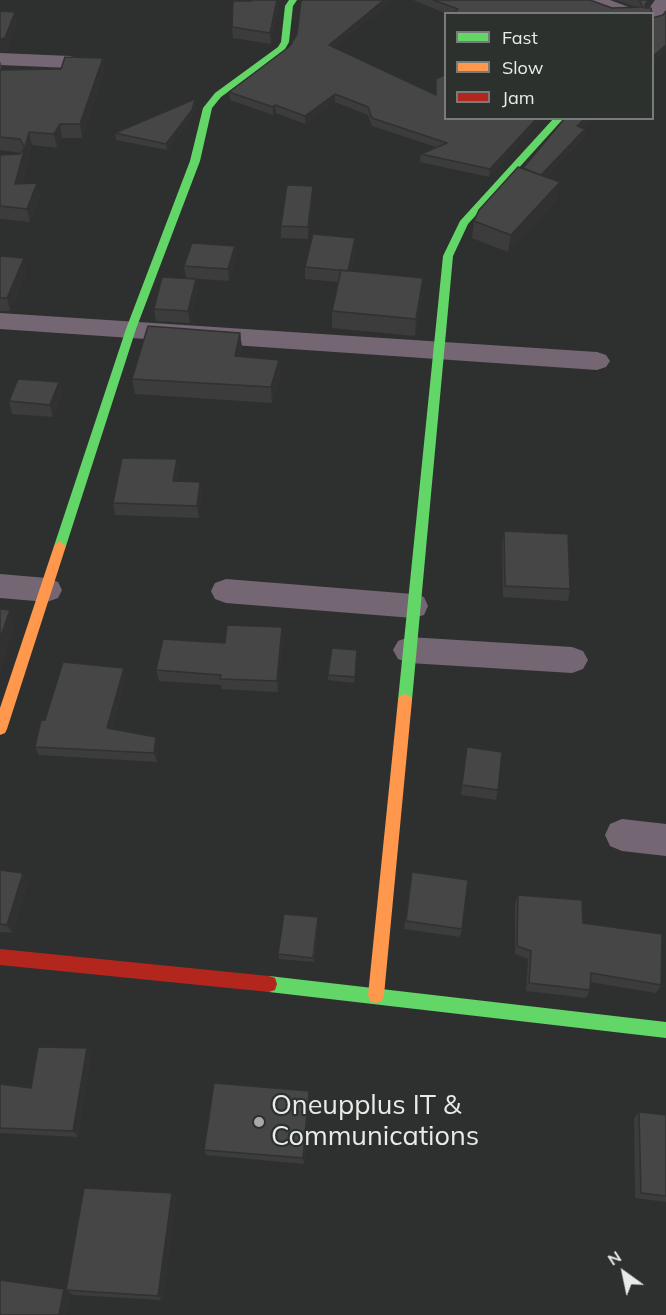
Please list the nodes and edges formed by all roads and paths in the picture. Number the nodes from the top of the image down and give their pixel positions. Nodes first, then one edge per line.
1 (293, 0) edge
2 (592, 0) edge
3 (665, 0) edge
4 (625, 12) edge
5 (654, 15) edge
6 (0, 59) edge
7 (70, 62) edge
8 (558, 120) edge
9 (0, 321) edge
10 (131, 329) junction
11 (437, 350) junction
12 (597, 361) dead end
13 (0, 586) edge
14 (47, 590) junction
15 (226, 591) dead end
16 (413, 606) junction
17 (409, 650) junction
18 (572, 660) dead end
19 (0, 729) edge
20 (622, 835) dead end
21 (666, 840) edge
22 (0, 957) edge
23 (376, 995) junction
24 (666, 1030) edge

1 - 10 street
2 - 4 street
3 - 5 street
6 - 7 street
8 - 11 street
9 - 10 street
10 - 11 street
10 - 14 street
11 - 12 street
11 - 16 street
13 - 14 street
14 - 19 street
15 - 16 street
16 - 17 street
17 - 18 street
17 - 23 street
20 - 21 street
22 - 23 street
23 - 24 street

